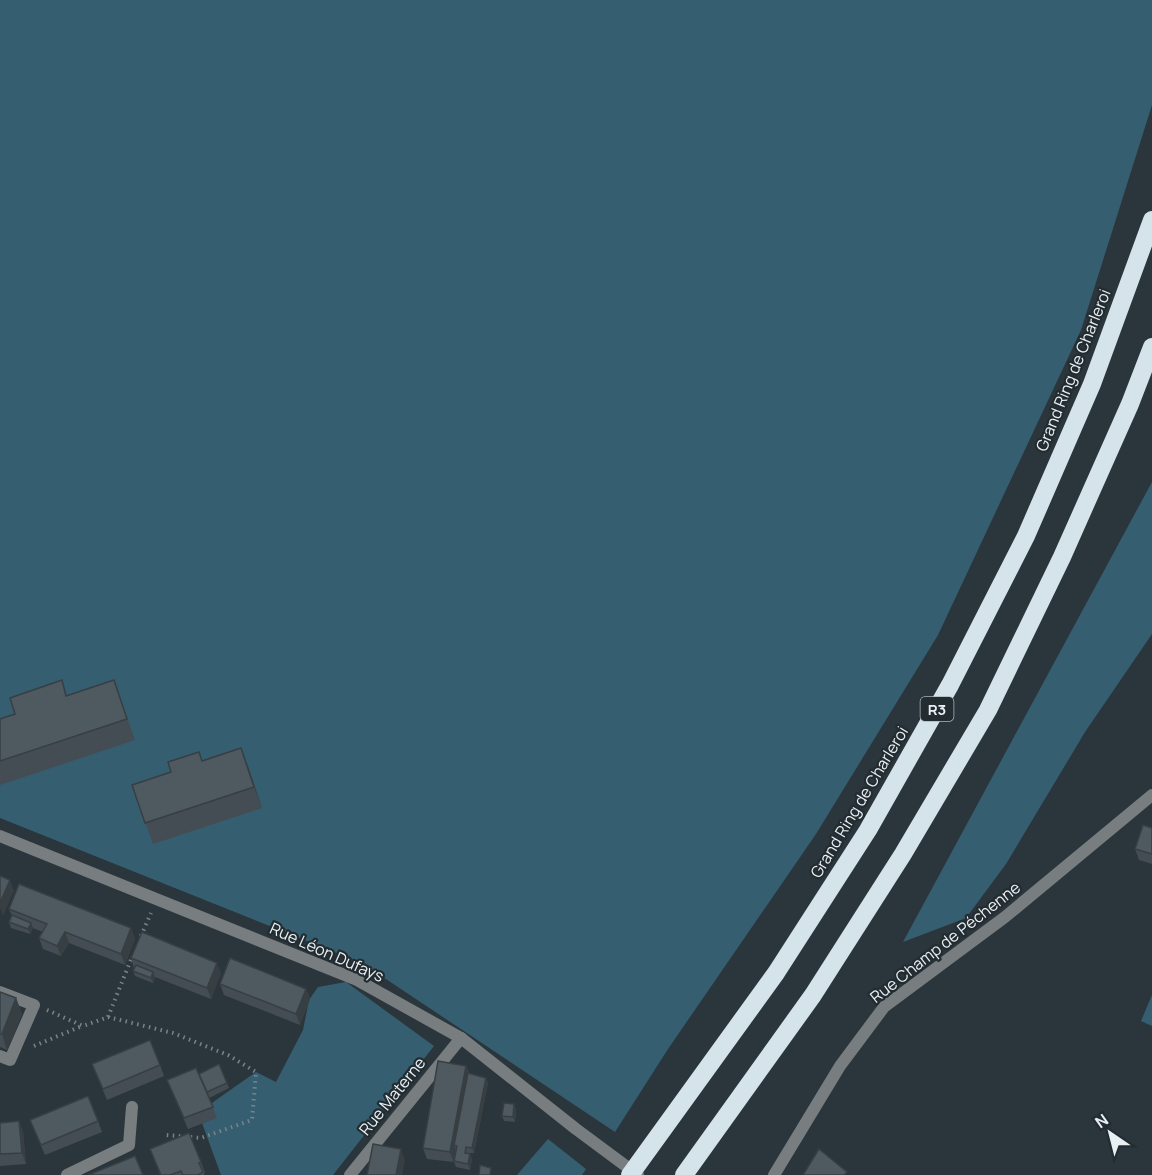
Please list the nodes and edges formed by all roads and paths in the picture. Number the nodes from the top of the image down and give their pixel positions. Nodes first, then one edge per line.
1 (1152, 220) edge
2 (1152, 347) edge
3 (1152, 795) edge
4 (0, 836) edge
5 (158, 899) junction
6 (139, 941) edge
7 (135, 952) edge
8 (0, 992) edge
9 (34, 1005) junction
10 (108, 1017) junction
11 (83, 1026) junction
12 (461, 1038) junction
13 (6, 1055) edge
14 (132, 1107) dead end
15 (166, 1135) dead end
16 (67, 1175) edge
17 (350, 1175) edge
18 (630, 1175) edge
19 (639, 1175) edge
20 (684, 1175) edge
21 (774, 1175) edge

1 - 18 highway, Grand Ring de Charleroi / R3
2 - 20 highway, R3
3 - 21 street, Rue Champ de Péchenne
4 - 5 street, Rue Léon Dufays
5 - 6 path
5 - 12 street, Rue Léon Dufays
7 - 10 path
8 - 9 street
9 - 11 path
9 - 13 street
10 - 11 path
10 - 15 path
11 - 13 path
12 - 17 street, Rue Materne
12 - 19 street, Rue Léon Dufays
14 - 16 street

